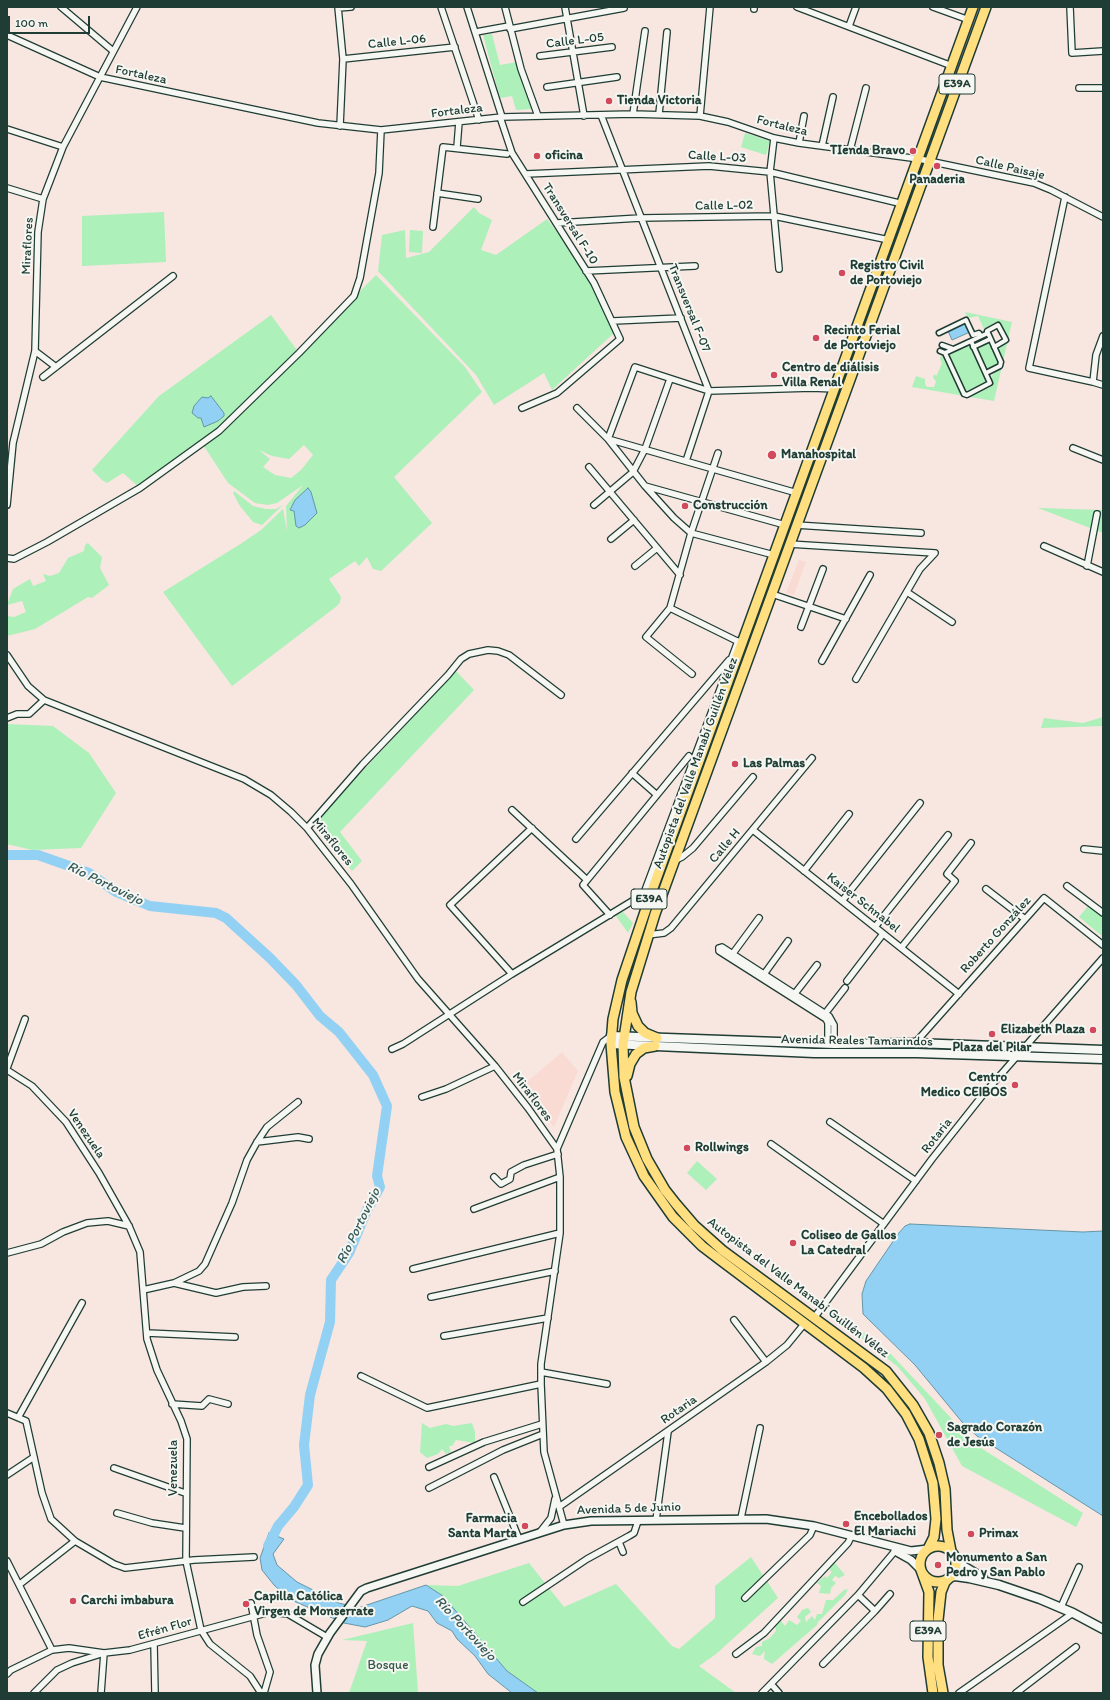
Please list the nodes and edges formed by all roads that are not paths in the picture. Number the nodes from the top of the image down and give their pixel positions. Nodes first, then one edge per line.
1 (62, 7) edge
2 (136, 7) edge
3 (352, 7) edge
4 (442, 7) edge
5 (468, 7) edge
6 (505, 7) edge
7 (565, 7) edge
8 (710, 7) edge
9 (797, 7) edge
10 (856, 7) edge
11 (933, 7) edge
12 (973, 7) edge
13 (986, 7) edge
14 (1070, 7) edge
15 (338, 8) edge
16 (624, 8) dead end
17 (805, 8) edge
18 (568, 19) junction
19 (969, 20) junction
20 (849, 26) junction
21 (509, 28) junction
22 (645, 31) dead end
23 (476, 32) junction
24 (667, 32) dead end
25 (7, 35) edge
26 (455, 47) junction
27 (612, 47) dead end
28 (113, 51) junction
29 (1103, 52) edge
30 (574, 53) junction
31 (540, 56) dead end
32 (342, 59) junction
33 (952, 66) junction
34 (100, 77) junction
35 (617, 77) dead end
36 (580, 82) junction
37 (547, 87) dead end
38 (866, 88) dead end
39 (1079, 88) dead end
40 (1103, 88) edge
41 (832, 97) dead end
42 (633, 114) junction
43 (659, 114) junction
44 (601, 115) junction
45 (538, 116) junction
46 (584, 116) junction
47 (700, 116) junction
48 (804, 116) dead end
49 (501, 117) junction
50 (479, 120) junction
51 (459, 122) junction
52 (340, 126) junction
53 (7, 129) edge
54 (381, 130) junction
55 (774, 138) junction
56 (799, 143) junction
57 (822, 146) junction
58 (63, 147) junction
59 (457, 148) junction
60 (850, 150) junction
61 (507, 154) dead end
62 (919, 159) junction
63 (929, 161) junction
64 (621, 169) junction
65 (770, 172) junction
66 (526, 174) junction
67 (7, 188) edge
68 (437, 193) junction
69 (1065, 197) junction
70 (43, 199) junction
71 (478, 199) dead end
72 (903, 204) junction
73 (774, 216) junction
74 (1103, 217) edge
75 (640, 218) junction
76 (557, 223) junction
77 (433, 227) dead end
78 (889, 240) junction
79 (695, 266) dead end
80 (661, 267) junction
81 (779, 269) dead end
82 (586, 270) junction
83 (173, 276) dead end
84 (681, 318) junction
85 (613, 321) junction
86 (939, 333) dead end
87 (988, 333) junction
88 (981, 336) junction
89 (1103, 336) edge
90 (990, 339) junction
91 (970, 341) junction
92 (942, 345) dead end
93 (973, 347) junction
94 (994, 347) junction
95 (953, 349) junction
96 (35, 351) junction
97 (940, 351) dead end
98 (945, 353) junction
99 (56, 367) junction
100 (986, 373) junction
101 (43, 377) dead end
102 (670, 379) junction
103 (1093, 382) junction
104 (1103, 385) edge
105 (835, 389) junction
106 (709, 391) junction
107 (522, 408) dead end
108 (577, 408) dead end
109 (608, 439) junction
110 (1073, 448) dead end
111 (646, 450) junction
112 (718, 453) dead end
113 (1103, 460) edge
114 (686, 461) junction
115 (589, 467) dead end
116 (712, 469) junction
117 (633, 472) junction
118 (645, 486) junction
119 (610, 491) junction
120 (797, 493) junction
121 (701, 502) junction
122 (793, 504) junction
123 (7, 505) edge
124 (594, 505) dead end
125 (802, 507) junction
126 (1097, 514) dead end
127 (634, 520) junction
128 (785, 525) junction
129 (796, 525) junction
130 (691, 533) junction
131 (921, 533) dead end
132 (610, 539) dead end
133 (789, 544) junction
134 (1044, 546) dead end
135 (657, 548) junction
136 (774, 555) junction
137 (7, 558) edge
138 (636, 566) dead end
139 (1087, 566) junction
140 (823, 569) dead end
141 (1103, 572) edge
142 (680, 575) junction
143 (870, 575) dead end
144 (908, 592) junction
145 (772, 594) junction
146 (809, 606) junction
147 (670, 608) junction
148 (846, 619) junction
149 (952, 622) dead end
150 (801, 627) dead end
151 (740, 644) junction
152 (7, 656) edge
153 (732, 657) junction
154 (822, 661) dead end
155 (9, 664) edge
156 (692, 674) dead end
157 (856, 679) dead end
158 (561, 695) dead end
159 (44, 700) junction
160 (7, 718) edge
161 (689, 756) dead end
162 (812, 758) dead end
163 (678, 768) junction
164 (692, 772) junction
165 (632, 773) junction
166 (754, 777) dead end
167 (658, 795) junction
168 (920, 803) dead end
169 (512, 810) dead end
170 (849, 814) dead end
171 (307, 828) junction
172 (532, 828) junction
173 (753, 830) junction
174 (948, 835) dead end
175 (576, 839) dead end
176 (681, 843) junction
177 (971, 843) dead end
178 (692, 848) junction
179 (1084, 849) dead end
180 (1103, 851) edge
181 (674, 861) junction
182 (804, 871) junction
183 (587, 880) junction
184 (1067, 886) dead end
185 (653, 888) junction
186 (986, 889) dead end
187 (644, 894) junction
188 (842, 901) junction
189 (1103, 912) edge
190 (610, 914) junction
191 (759, 918) dead end
192 (1025, 920) junction
193 (875, 927) junction
194 (883, 934) junction
195 (648, 935) junction
196 (788, 941) dead end
197 (1103, 945) edge
198 (901, 948) junction
199 (1103, 958) edge
200 (817, 965) dead end
201 (512, 974) junction
202 (763, 976) junction
203 (847, 981) dead end
204 (633, 983) junction
205 (845, 988) dead end
206 (959, 994) junction
207 (794, 996) junction
208 (451, 1014) junction
209 (824, 1015) junction
210 (25, 1019) dead end
211 (611, 1040) junction
212 (623, 1041) junction
213 (656, 1042) junction
214 (915, 1043) junction
215 (831, 1044) junction
216 (1023, 1048) junction
217 (392, 1049) dead end
218 (1103, 1050) edge
219 (1014, 1057) junction
220 (1103, 1059) edge
221 (495, 1066) junction
222 (7, 1069) edge
223 (626, 1088) junction
224 (422, 1097) dead end
225 (298, 1102) dead end
226 (830, 1122) dead end
227 (309, 1139) dead end
228 (256, 1142) junction
229 (771, 1144) dead end
230 (557, 1152) junction
231 (494, 1177) dead end
232 (560, 1177) junction
233 (916, 1181) junction
234 (474, 1209) dead end
235 (884, 1224) junction
236 (129, 1226) junction
237 (560, 1233) junction
238 (7, 1252) edge
239 (413, 1269) dead end
240 (555, 1271) junction
241 (174, 1283) junction
242 (266, 1286) dead end
243 (143, 1290) junction
244 (431, 1297) dead end
245 (82, 1303) dead end
246 (548, 1318) junction
247 (814, 1318) junction
248 (734, 1320) dead end
249 (805, 1324) junction
250 (147, 1332) junction
251 (444, 1336) dead end
252 (235, 1338) dead end
253 (766, 1362) junction
254 (541, 1372) junction
255 (361, 1376) dead end
256 (541, 1384) junction
257 (606, 1384) dead end
258 (172, 1404) junction
259 (228, 1404) dead end
260 (8, 1415) edge
261 (19, 1416) junction
262 (542, 1424) junction
263 (760, 1428) dead end
264 (668, 1432) junction
265 (543, 1434) junction
266 (34, 1456) junction
267 (429, 1467) dead end
268 (114, 1468) dead end
269 (7, 1475) edge
270 (494, 1477) dead end
271 (429, 1488) dead end
272 (185, 1493) junction
273 (556, 1497) junction
274 (559, 1506) junction
275 (117, 1513) dead end
276 (741, 1518) junction
277 (638, 1520) junction
278 (656, 1520) junction
279 (564, 1524) junction
280 (814, 1526) junction
281 (185, 1528) junction
282 (540, 1532) junction
283 (852, 1535) junction
284 (519, 1540) junction
285 (75, 1541) junction
286 (871, 1541) junction
287 (619, 1542) junction
288 (928, 1549) junction
289 (895, 1551) junction
290 (623, 1552) dead end
291 (953, 1554) junction
292 (254, 1557) dead end
293 (7, 1561) edge
294 (186, 1561) junction
295 (1079, 1567) dead end
296 (921, 1570) junction
297 (950, 1577) junction
298 (20, 1584) junction
299 (998, 1585) junction
300 (890, 1594) dead end
301 (858, 1595) junction
302 (745, 1598) dead end
303 (523, 1602) dead end
304 (251, 1603) dead end
305 (1061, 1607) junction
306 (875, 1611) junction
307 (1073, 1613) junction
308 (252, 1616) junction
309 (1103, 1629) edge
310 (201, 1630) junction
311 (329, 1635) junction
312 (154, 1644) junction
313 (1076, 1647) dead end
314 (52, 1650) junction
315 (104, 1653) junction
316 (736, 1654) dead end
317 (824, 1664) dead end
318 (8, 1671) edge
319 (772, 1685) junction
320 (34, 1693) edge
321 (101, 1693) edge
322 (155, 1693) edge
323 (261, 1693) edge
324 (264, 1693) edge
325 (317, 1693) edge
326 (762, 1693) edge
327 (779, 1693) edge
328 (934, 1693) edge
329 (943, 1693) edge
330 (959, 1693) edge
331 (1016, 1693) edge

1 - 28 street
2 - 28 street, Miraflores
3 - 15 street
4 - 26 street
5 - 23 street, Transversal F-10
6 - 21 street
7 - 18 street
8 - 47 street
9 - 17 street
10 - 20 street
11 - 19 street
12 - 19 main road, Autopista del Valle Manabí Guillén Vélez / E39A
13 - 63 main road, Autopista del Valle Manabí Guillén Vélez / E39A
14 - 29 street
15 - 32 street
16 - 18 street
17 - 20 street
18 - 21 street
18 - 30 street
19 - 33 main road, Autopista del Valle Manabí Guillén Vélez / E39A
20 - 33 street
21 - 23 street
21 - 45 street
22 - 42 street
23 - 49 street, Transversal F-10
24 - 43 street
25 - 34 street, Fortaleza
26 - 32 street, Calle L-06
26 - 50 street
27 - 30 street, Calle L-05
28 - 34 street, Miraflores
30 - 31 street, Calle L-05
30 - 36 street
32 - 52 street
33 - 62 main road, Autopista del Valle Manabí Guillén Vélez / E39A
34 - 52 street, Fortaleza
34 - 58 street, Miraflores
35 - 36 street
36 - 37 street
36 - 46 street
38 - 60 street
39 - 40 street
41 - 57 street
42 - 43 street, Fortaleza
42 - 44 street, Fortaleza
43 - 47 street, Fortaleza
44 - 46 street, Fortaleza
44 - 64 street, Transversal F-07
45 - 46 street, Fortaleza
45 - 49 street, Fortaleza
47 - 55 street, Fortaleza
48 - 56 street
49 - 50 street, Fortaleza
49 - 66 street, Transversal F-10
50 - 51 street, Fortaleza
51 - 54 street, Fortaleza
51 - 59 street
52 - 54 street, Fortaleza
53 - 58 street
54 - 137 street
55 - 56 street, Fortaleza
55 - 65 street
56 - 57 street, Fortaleza
57 - 60 street, Fortaleza
58 - 70 street, Miraflores
59 - 61 street
59 - 68 street
60 - 62 street, Fortaleza
62 - 63 street, Calle Paisaje
62 - 72 main road, Autopista del Valle Manabí Guillén Vélez / E39A
63 - 69 street, Calle Paisaje
63 - 125 main road, Autopista del Valle Manabí Guillén Vélez / E39A
64 - 65 street, Calle L-03
64 - 66 street, Calle L-03
64 - 75 street, Transversal F-07
65 - 72 street, Calle L-03
65 - 73 street
66 - 76 street, Transversal F-10
67 - 70 street
68 - 71 street
68 - 77 street
69 - 74 street, Calle Paisaje
69 - 103 street
70 - 96 street, Miraflores
72 - 78 main road, Autopista del Valle Manabí Guillén Vélez / E39A
73 - 75 street, Calle L-02
73 - 78 street, Calle L-02
73 - 81 street
75 - 76 street, Calle L-02
75 - 80 street, Transversal F-07
76 - 82 street, Transversal F-10
78 - 105 main road, Autopista del Valle Manabí Guillén Vélez / E39A
79 - 80 street
80 - 82 street
80 - 84 street, Transversal F-07
82 - 85 street, Transversal F-10
83 - 99 street
84 - 85 street
84 - 106 street, Transversal F-07
85 - 107 street, Transversal F-10
86 - 88 street
87 - 88 street
87 - 90 street
87 - 94 street
88 - 91 street
89 - 103 street
90 - 93 street
90 - 94 street
91 - 93 street
91 - 95 street
92 - 95 street
93 - 100 street
94 - 100 street
95 - 98 street
96 - 99 street
96 - 123 street, Miraflores
97 - 98 street
98 - 100 street
99 - 101 street
102 - 106 street
102 - 109 street
102 - 111 street
103 - 104 street
105 - 106 street
105 - 120 main road, Autopista del Valle Manabí Guillén Vélez / E39A
106 - 114 street
108 - 109 street
109 - 111 street
109 - 117 street
110 - 113 street
111 - 114 street
111 - 117 street
112 - 116 street
114 - 116 street
115 - 119 street
116 - 120 street
116 - 121 street
117 - 118 street
117 - 119 street
118 - 121 street
118 - 130 street
119 - 124 street
119 - 127 street
120 - 122 main road, Autopista del Valle Manabí Guillén Vélez / E39A
121 - 128 street
121 - 130 street
122 - 125 main road
122 - 128 main road, Autopista del Valle Manabí Guillén Vélez / E39A
125 - 129 main road, Autopista del Valle Manabí Guillén Vélez / E39A
126 - 139 street
127 - 132 street
127 - 135 street
128 - 136 main road, Autopista del Valle Manabí Guillén Vélez / E39A
129 - 131 street
129 - 133 main road, Autopista del Valle Manabí Guillén Vélez / E39A
130 - 136 street
130 - 142 street
133 - 144 street
133 - 145 main road, Autopista del Valle Manabí Guillén Vélez / E39A
134 - 139 street
135 - 138 street
135 - 142 street
136 - 151 main road, Autopista del Valle Manabí Guillén Vélez / E39A
139 - 141 street
140 - 146 street
142 - 147 street
143 - 148 street
144 - 149 street
144 - 157 street
145 - 146 street
145 - 176 main road, Autopista del Valle Manabí Guillén Vélez / E39A
146 - 148 street
146 - 150 street
147 - 151 street
147 - 156 street
148 - 154 street
151 - 153 street
151 - 164 main road, Autopista del Valle Manabí Guillén Vélez / E39A
152 - 155 street, Miraflores
153 - 164 street
153 - 165 street
155 - 159 street, Miraflores
158 - 171 street
159 - 160 street
159 - 171 street, Miraflores
161 - 163 street
162 - 173 street, Calle H
163 - 164 street
163 - 167 street
164 - 185 main road, Autopista del Valle Manabí Guillén Vélez / E39A
164 - 187 street
165 - 167 street
165 - 175 street
166 - 178 street
167 - 183 street
168 - 188 street
169 - 172 street
170 - 182 street
171 - 208 street, Miraflores
172 - 183 street
172 - 201 street
173 - 182 street, Kaiser Schnabel
173 - 195 street, Calle H
174 - 193 street
176 - 178 street
176 - 181 main road, Autopista del Valle Manabí Guillén Vélez / E39A
177 - 198 street
178 - 181 street
179 - 180 street
181 - 195 main road, Autopista del Valle Manabí Guillén Vélez / E39A
182 - 188 street, Kaiser Schnabel
183 - 190 street
184 - 189 street
185 - 187 street
185 - 211 main road, Autopista del Valle Manabí Guillén Vélez / E39A
186 - 192 street
187 - 190 street
188 - 193 street, Kaiser Schnabel
190 - 201 street
191 - 202 street
192 - 197 street, Roberto González
192 - 206 street, Roberto González
193 - 194 street, Kaiser Schnabel
194 - 198 street, Kaiser Schnabel
194 - 203 street
195 - 204 main road, Autopista del Valle Manabí Guillén Vélez / E39A
196 - 202 street
198 - 206 street, Kaiser Schnabel
199 - 216 street, Rotaria
200 - 207 street
201 - 208 street
202 - 207 street
204 - 212 main road, Autopista del Valle Manabí Guillén Vélez / E39A
204 - 213 main road
205 - 209 street
206 - 214 street, Roberto González
207 - 209 street
208 - 217 street
208 - 221 street, Miraflores
209 - 215 street
210 - 222 street
211 - 212 main road, Avenida Reales Tamarindos
211 - 230 street
211 - 249 main road, Autopista del Valle Manabí Guillén Vélez / E39A
212 - 213 main road, Avenida Reales Tamarindos
212 - 223 main road, Autopista del Valle Manabí Guillén Vélez / E39A
213 - 215 main road, Avenida Reales Tamarindos
213 - 219 main road, Avenida Reales Tamarindos
213 - 223 main road
214 - 215 main road, Avenida Reales Tamarindos
214 - 216 main road, Avenida Reales Tamarindos
216 - 218 main road, Avenida Reales Tamarindos
216 - 219 street, Rotaria
219 - 220 main road, Avenida Reales Tamarindos
219 - 233 street, Rotaria
221 - 224 street
221 - 230 street, Miraflores
222 - 236 street, Venezuela
223 - 247 main road, Autopista del Valle Manabí Guillén Vélez / E39A
225 - 228 street
226 - 233 street
227 - 228 street
228 - 241 street
229 - 235 street
230 - 231 street
230 - 232 street
232 - 234 street
232 - 237 street
233 - 235 street, Rotaria
235 - 247 street, Rotaria
236 - 238 street
236 - 243 street, Venezuela
237 - 239 street
237 - 240 street
240 - 244 street
240 - 246 street
241 - 242 street
241 - 243 street
243 - 250 street, Venezuela
245 - 261 street
246 - 251 street
246 - 254 street
247 - 291 main road, Autopista del Valle Manabí Guillén Vélez / E39A
248 - 253 street
249 - 253 street, Rotaria
249 - 288 main road, Autopista del Valle Manabí Guillén Vélez / E39A
250 - 252 street
250 - 258 street, Venezuela
253 - 264 street, Rotaria
254 - 256 street
254 - 257 street
255 - 256 street
256 - 262 street
258 - 259 street
258 - 272 street, Venezuela
260 - 261 street
261 - 266 street
262 - 265 street
262 - 267 street
263 - 276 street
264 - 274 street, Rotaria
264 - 278 street
265 - 271 street
265 - 273 street
266 - 269 street
266 - 285 street
268 - 272 street
270 - 284 street
272 - 281 street, Venezuela
273 - 274 street
273 - 282 street
274 - 279 street
275 - 281 street
276 - 278 street, Avenida 5 de Junio
276 - 280 street, Avenida 5 de Junio
277 - 278 street, Avenida 5 de Junio
277 - 279 street, Avenida 5 de Junio
277 - 287 street
279 - 282 street, Avenida 5 de Junio
280 - 283 street, Avenida 5 de Junio
280 - 302 street
281 - 294 street, Venezuela
282 - 284 street, Avenida 5 de Junio
283 - 286 street, Avenida 5 de Junio
283 - 316 street
284 - 311 street, Avenida 5 de Junio
285 - 294 street
285 - 298 street
286 - 288 street
286 - 289 street
287 - 290 street
287 - 303 street
288 - 291 main road
288 - 296 main road, E39A
289 - 296 street
289 - 301 street
291 - 297 main road, E39A
291 - 299 main road
292 - 294 street
293 - 298 street
294 - 310 street, Venezuela
295 - 305 street
296 - 297 main road
296 - 328 main road, E39A
297 - 299 main road
297 - 329 main road, E39A
298 - 314 street
299 - 305 main road
300 - 306 street
301 - 306 street
301 - 319 street
304 - 308 street
305 - 307 main road
306 - 317 street
307 - 309 main road
307 - 330 street
308 - 310 street, Efrén Flor
308 - 311 street, Efrén Flor
308 - 324 street
310 - 312 street, Efrén Flor
310 - 323 street, Venezuela
311 - 325 street, Avenida 5 de Junio
312 - 315 street, Efrén Flor
312 - 322 street
313 - 331 street
314 - 315 street, Efrén Flor
314 - 318 street, Efrén Flor
315 - 320 street
315 - 321 street
319 - 326 street
319 - 327 street

